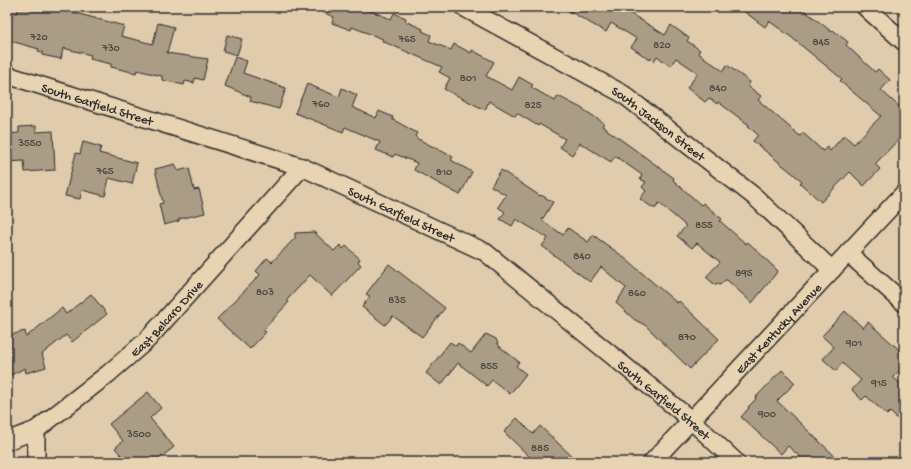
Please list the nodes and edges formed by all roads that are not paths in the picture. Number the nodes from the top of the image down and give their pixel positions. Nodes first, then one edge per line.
1 (463, 7) edge
2 (865, 7) edge
3 (904, 42) edge
4 (7, 76) edge
5 (302, 167) junction
6 (904, 193) edge
7 (848, 253) junction
8 (832, 270) junction
9 (904, 303) edge
10 (691, 420) junction
11 (36, 430) junction
12 (7, 441) edge
13 (36, 462) edge
14 (652, 462) edge
15 (736, 462) edge

1 - 8 street, South Jackson Street
2 - 3 street
4 - 5 street, South Garfield Street
5 - 10 street, South Garfield Street
5 - 11 street, East Belcaro Drive
6 - 7 street, East Kentucky Avenue
7 - 8 street, East Kentucky Avenue
7 - 9 street
8 - 10 street, East Kentucky Avenue
10 - 14 street, East Kentucky Avenue
10 - 15 street, South Garfield Street
11 - 12 street, East Belcaro Drive
11 - 13 street

